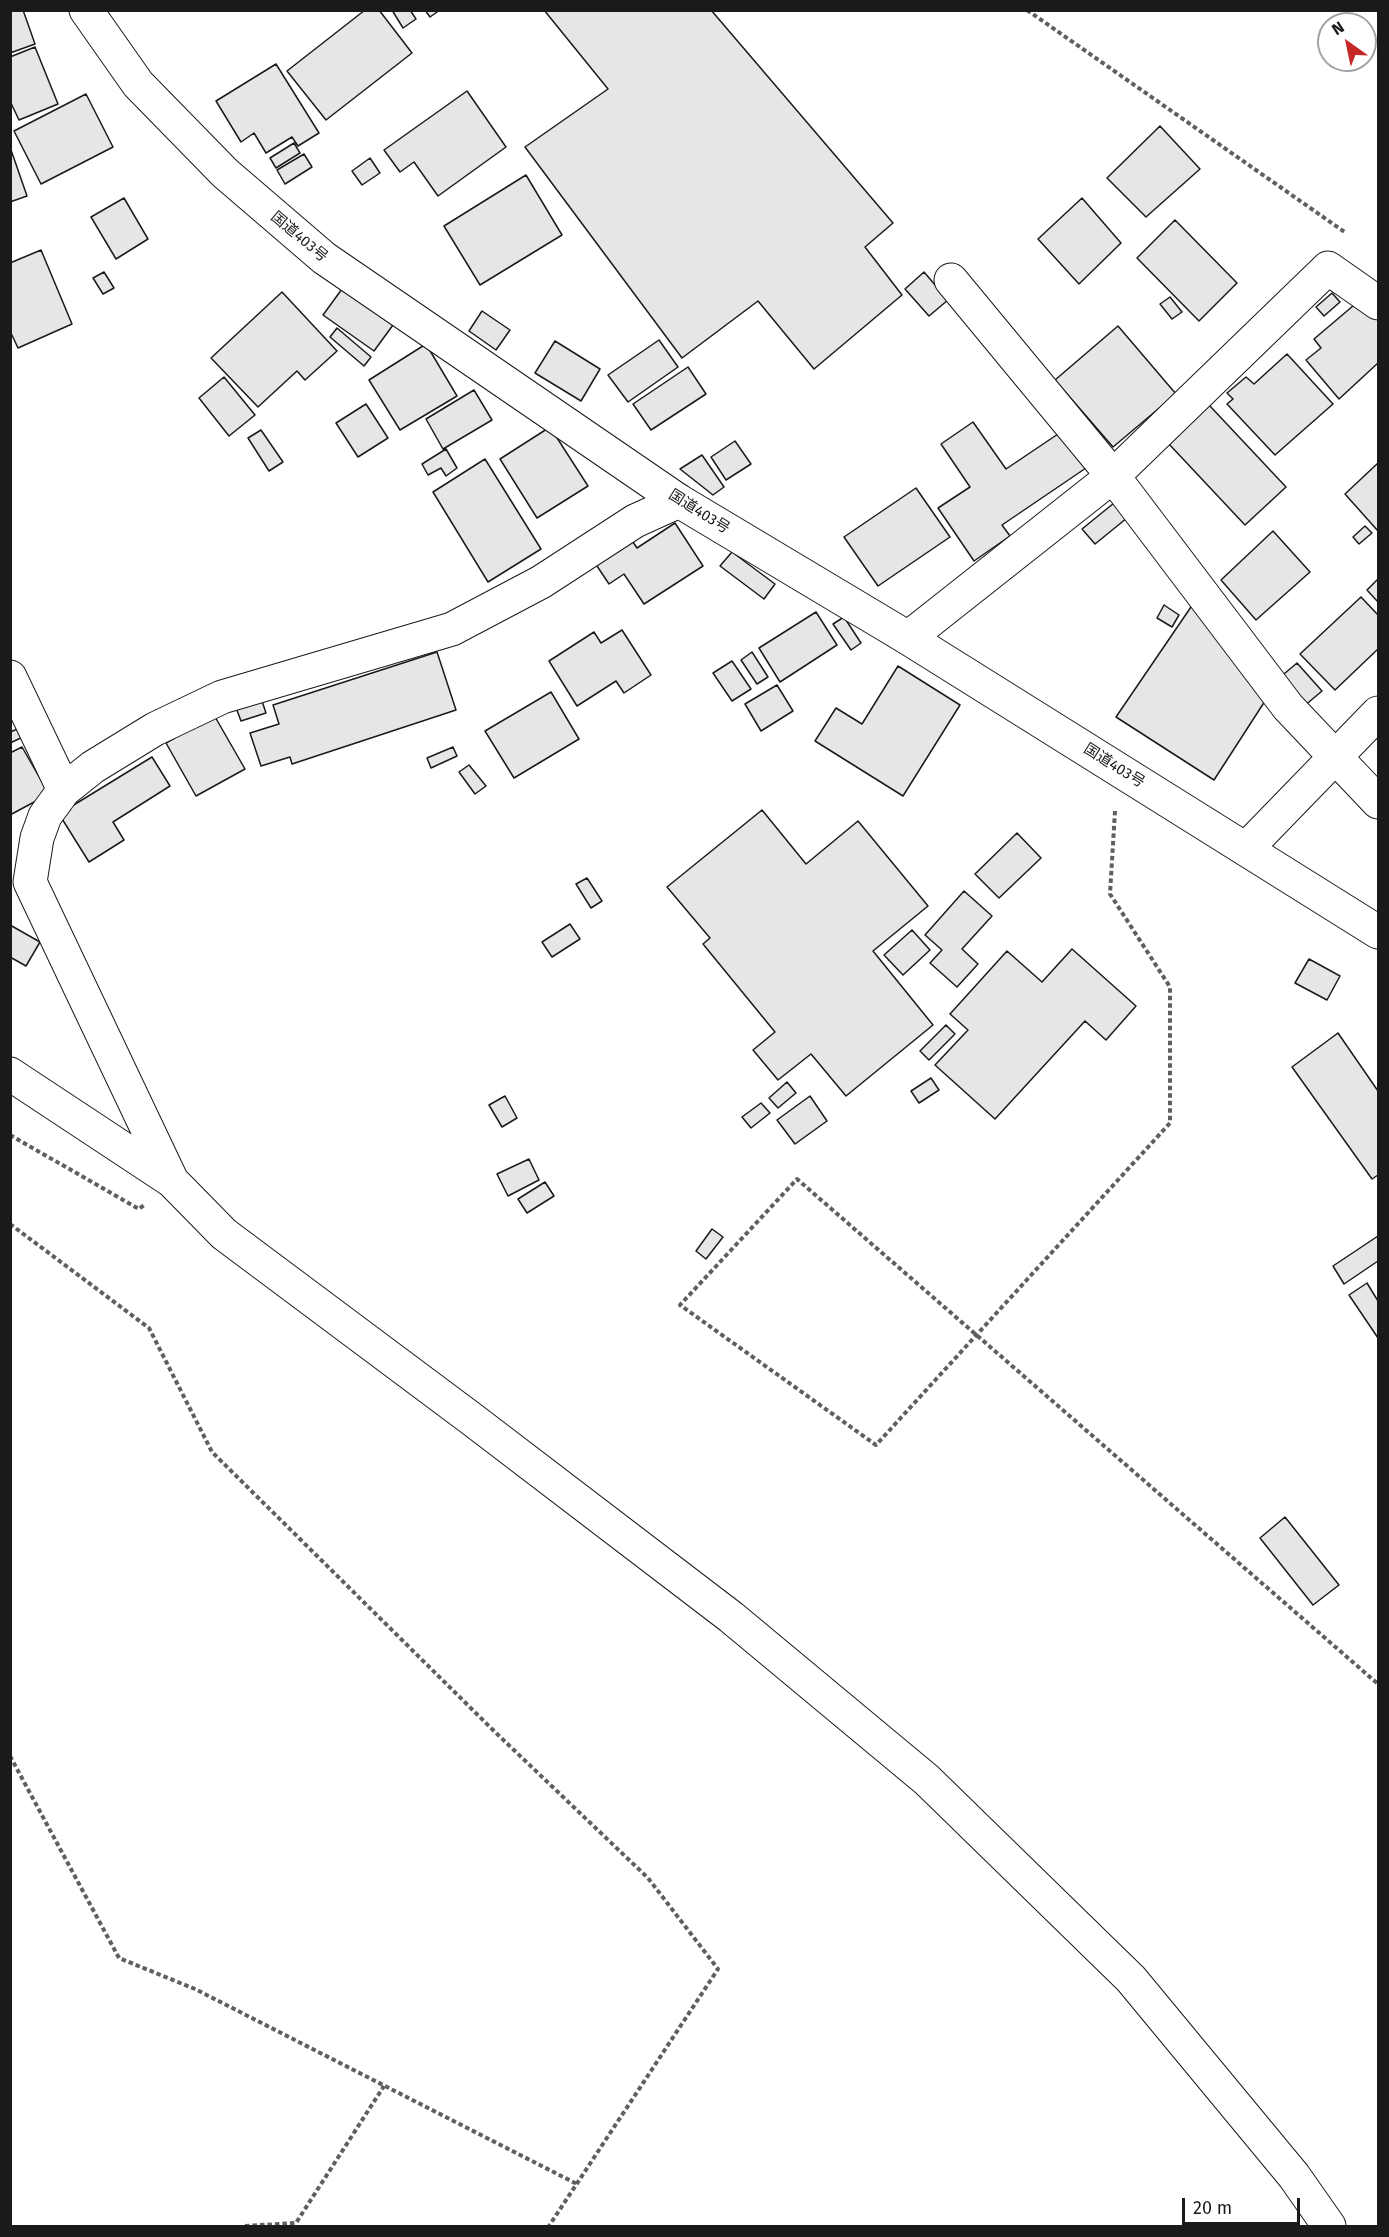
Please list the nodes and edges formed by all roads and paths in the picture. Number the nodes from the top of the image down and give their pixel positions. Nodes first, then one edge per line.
1 (86, 10) edge
2 (1027, 10) edge
3 (1349, 236) dead end
4 (951, 280) dead end
5 (1378, 303) edge
6 (1113, 476) junction
7 (680, 501) junction
8 (908, 638) junction
9 (10, 677) edge
10 (1378, 713) edge
11 (1335, 756) junction
12 (1117, 769) junction
13 (64, 790) junction
14 (1378, 802) edge
15 (1246, 849) junction
16 (1378, 932) edge
17 (10, 1074) edge
18 (10, 1135) edge
19 (172, 1181) junction
20 (10, 1224) edge
21 (976, 1335) junction
22 (1378, 1684) edge
23 (10, 1756) edge
24 (384, 2086) junction
25 (577, 2185) junction
26 (245, 2226) edge
27 (549, 2226) edge
28 (1329, 2226) edge

1 - 7 main road, 国道403号
2 - 3 path
4 - 6 main road
5 - 6 main road
6 - 8 main road
6 - 11 main road
7 - 8 main road, 国道403号
7 - 13 main road
8 - 12 main road, 国道403号
9 - 13 main road
10 - 11 main road
11 - 14 main road
11 - 15 main road
12 - 15 main road, 国道403号
12 - 21 path
13 - 19 main road
15 - 16 main road, 国道403号
17 - 19 main road
18 - 19 path
19 - 28 main road
20 - 25 path
21 - 21 path
21 - 22 path
23 - 24 path
24 - 25 path
24 - 26 path
25 - 27 path

